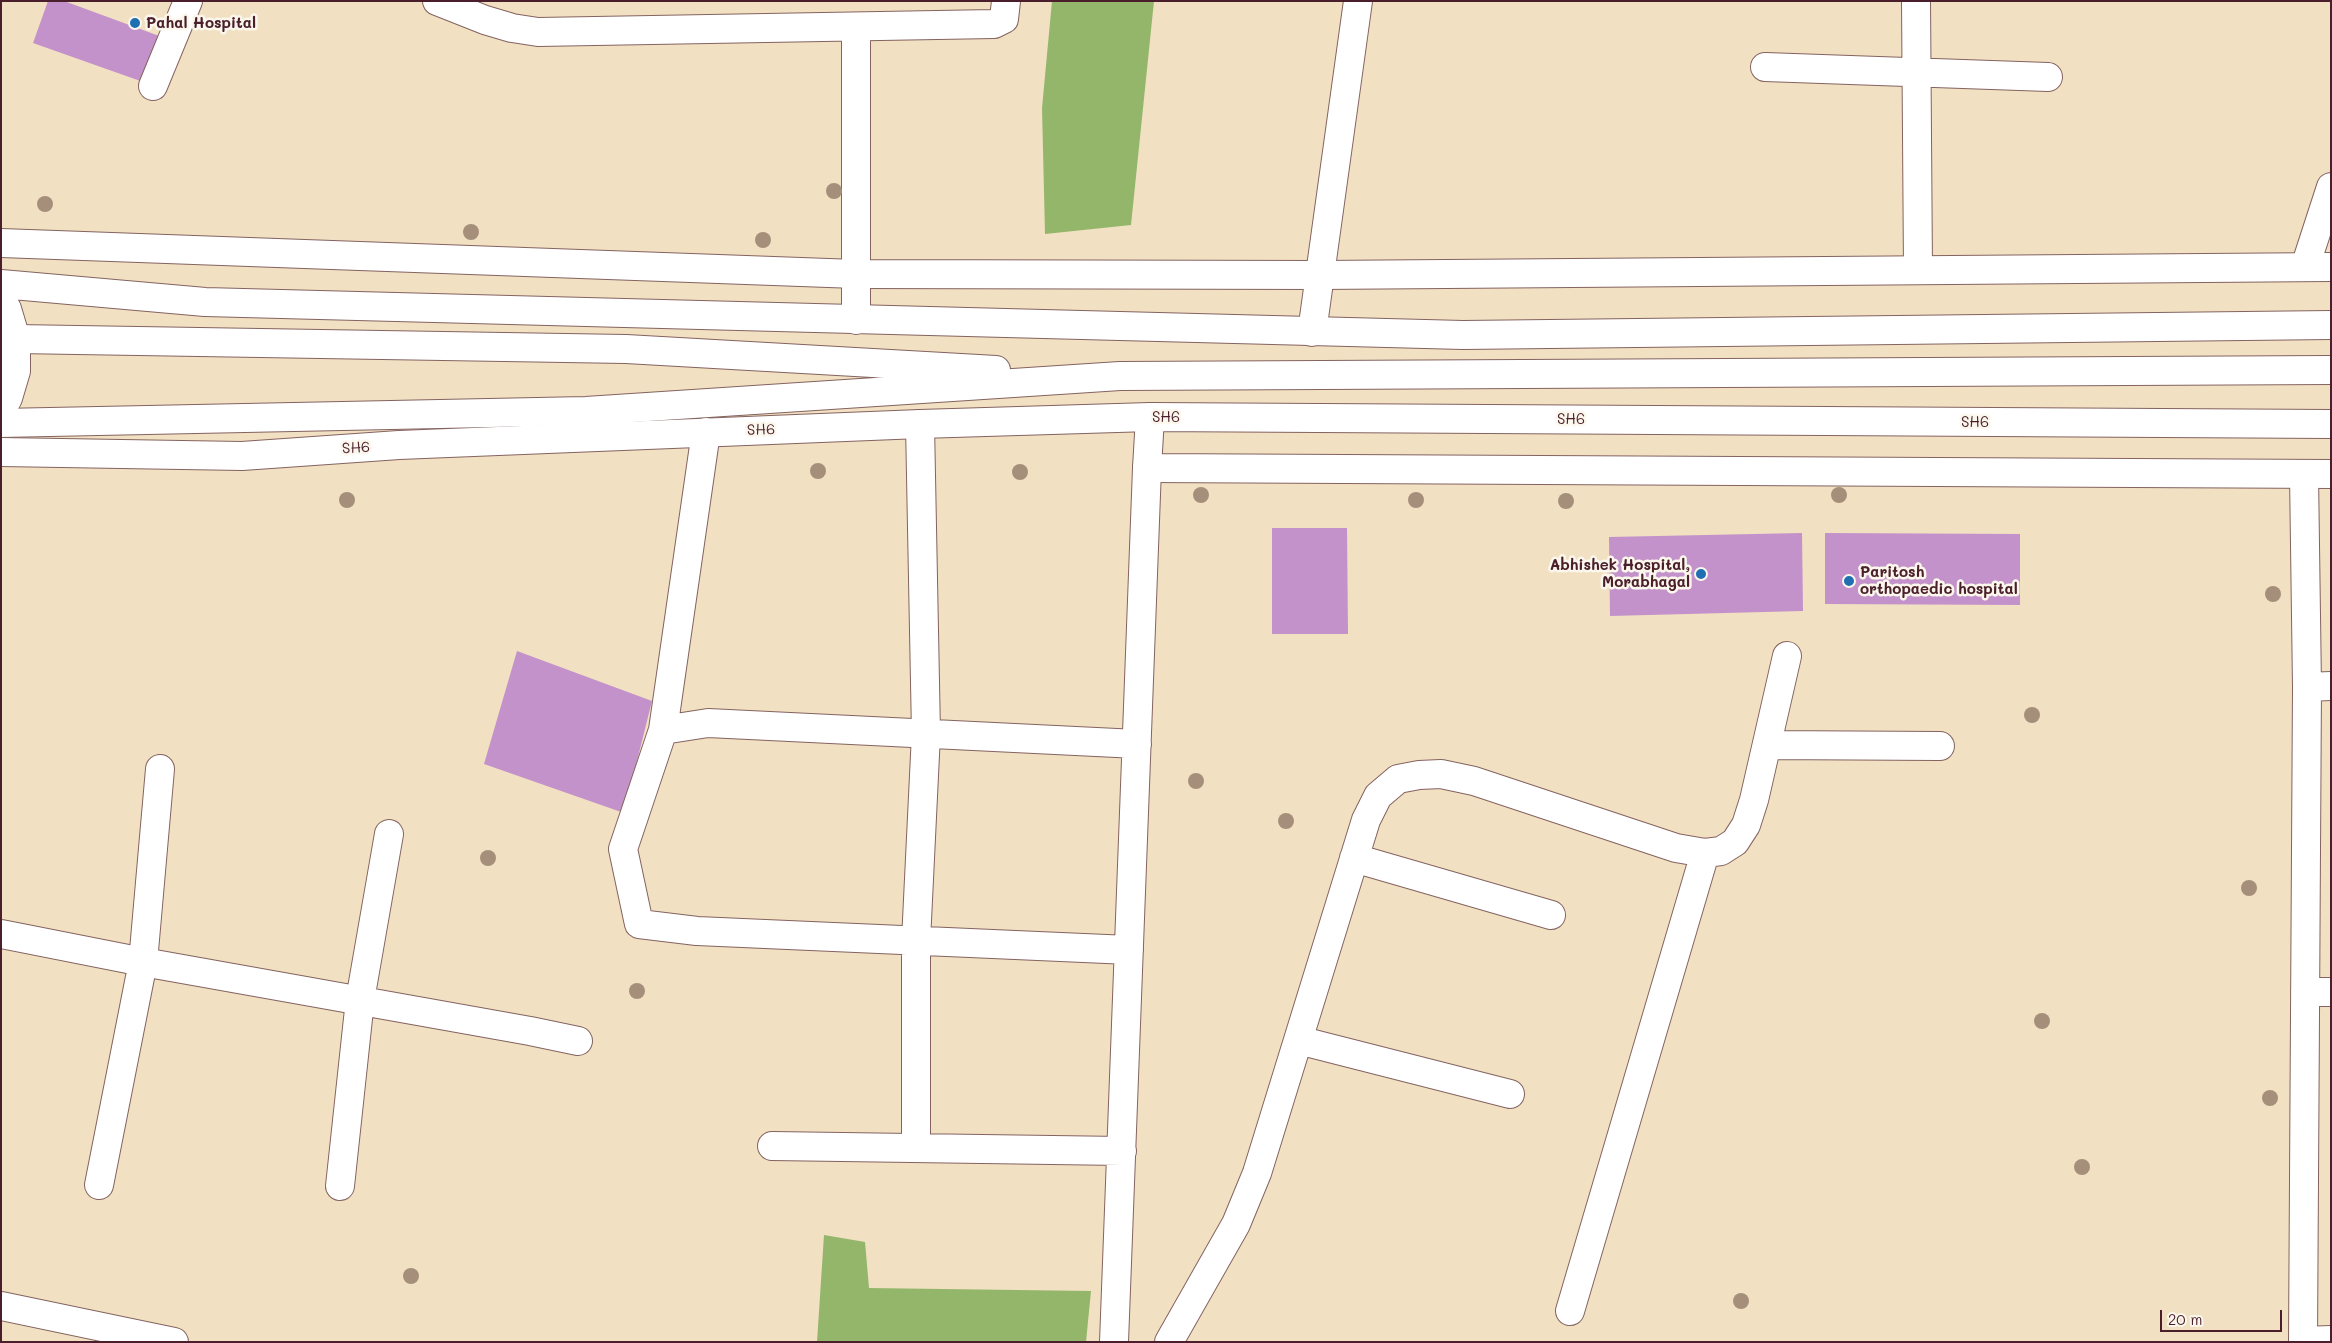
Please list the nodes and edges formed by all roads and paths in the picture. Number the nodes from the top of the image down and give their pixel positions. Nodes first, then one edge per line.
1 (188, 1) edge
2 (437, 1) edge
3 (1006, 1) edge
4 (1358, 1) edge
5 (1916, 1) edge
6 (856, 27) junction
7 (1765, 67) dead end
8 (1917, 72) junction
9 (2048, 77) dead end
10 (154, 86) dead end
11 (2331, 187) edge
12 (1, 244) edge
13 (2318, 267) edge
14 (1918, 270) junction
15 (856, 274) junction
16 (1320, 275) junction
17 (1, 284) edge
18 (1, 300) edge
19 (856, 320) junction
20 (2331, 325) edge
21 (1312, 332) junction
22 (16, 339) junction
23 (2331, 370) edge
24 (1120, 376) junction
25 (1, 410) edge
26 (1150, 417) junction
27 (1, 423) edge
28 (920, 424) junction
29 (2331, 424) edge
30 (706, 432) junction
31 (1, 452) edge
32 (1147, 468) junction
33 (2304, 474) junction
34 (2331, 474) edge
35 (1787, 656) dead end
36 (2319, 686) edge
37 (663, 730) junction
38 (926, 734) junction
39 (1137, 744) junction
40 (1767, 745) junction
41 (1940, 746) dead end
42 (160, 769) dead end
43 (389, 834) dead end
44 (1706, 853) junction
45 (1354, 858) junction
46 (1551, 915) dead end
47 (1, 934) edge
48 (916, 941) junction
49 (1129, 950) junction
50 (142, 962) junction
51 (2318, 992) edge
52 (360, 1000) junction
53 (1298, 1040) junction
54 (578, 1042) dead end
55 (1510, 1094) dead end
56 (772, 1146) dead end
57 (916, 1148) junction
58 (1122, 1151) junction
59 (99, 1185) dead end
60 (340, 1186) dead end
61 (1, 1306) edge
62 (1570, 1311) dead end
63 (122, 1337) edge
64 (2331, 1340) edge
65 (2303, 1341) edge
66 (174, 1342) edge
67 (1114, 1342) edge
68 (1170, 1342) edge

1 - 10 street
2 - 6 street
3 - 6 street
4 - 16 street
5 - 8 street
6 - 15 street
7 - 8 street
8 - 9 street
8 - 14 street
11 - 13 street
12 - 15 street
13 - 14 street
14 - 16 street
15 - 16 street
15 - 19 street
16 - 21 street
17 - 19 street
18 - 22 street
19 - 21 street
20 - 21 street
22 - 24 street
22 - 25 street
23 - 24 street
24 - 27 street
26 - 28 street, SH6
26 - 29 street, SH6
26 - 32 street
28 - 30 street, SH6
28 - 38 street
30 - 31 street, SH6
30 - 37 street
32 - 33 street
32 - 39 street
33 - 34 street
33 - 36 street
35 - 40 street
36 - 51 street
37 - 38 street
37 - 48 street
38 - 39 street
38 - 48 street
39 - 49 street
40 - 41 street
40 - 44 street
42 - 50 street
43 - 52 street
44 - 45 street
44 - 62 street
45 - 46 street
45 - 53 street
47 - 50 street
48 - 49 street
48 - 57 street
49 - 58 street
50 - 52 street
50 - 59 street
51 - 65 street
52 - 54 street
52 - 60 street
53 - 55 street
53 - 68 street
56 - 57 street
57 - 58 street
58 - 67 street
61 - 63 street
63 - 66 street
64 - 65 street

